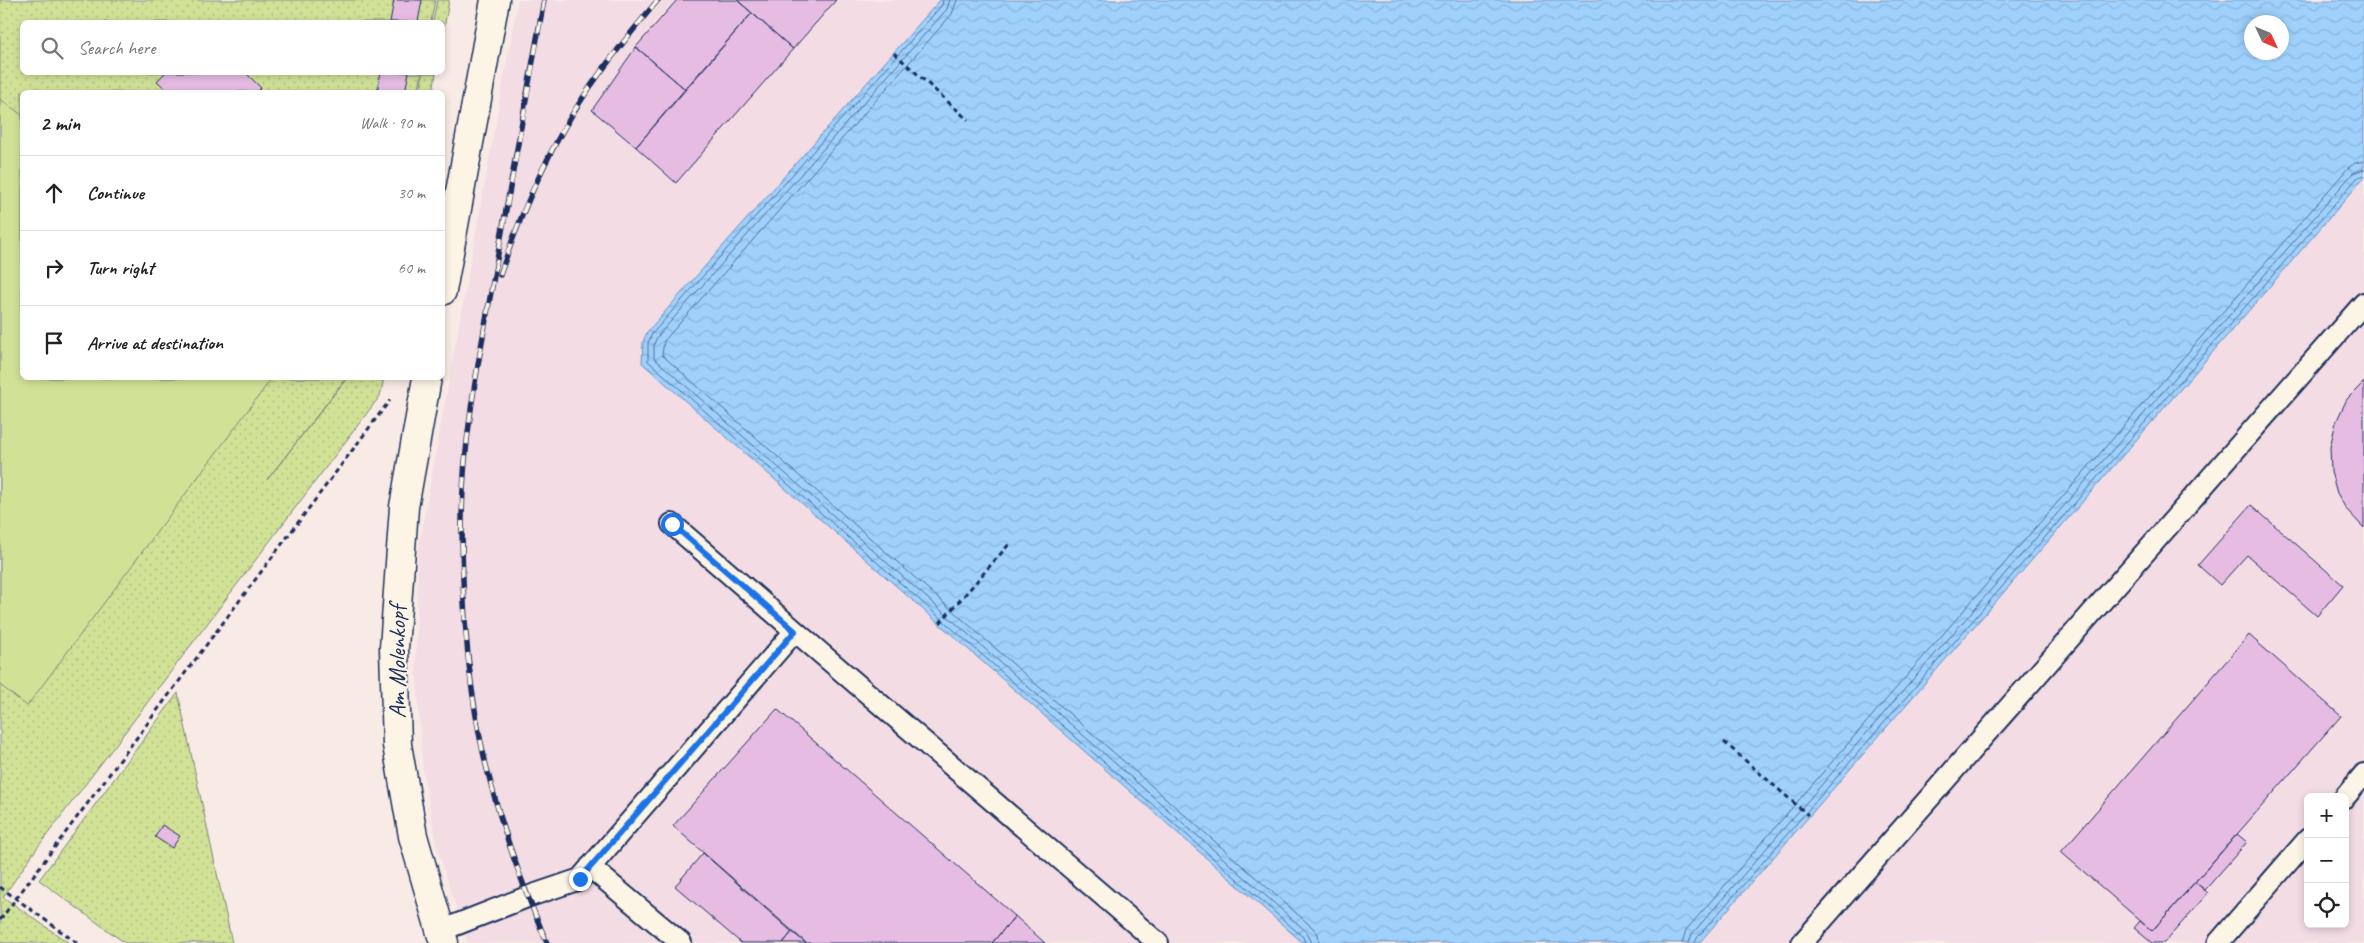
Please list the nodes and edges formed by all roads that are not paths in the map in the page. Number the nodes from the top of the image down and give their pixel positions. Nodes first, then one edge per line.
1 (495, 0) edge
2 (445, 275) edge
3 (2364, 304) edge
4 (427, 380) edge
5 (672, 524) dead end
6 (795, 631) junction
7 (2364, 774) edge
8 (2347, 793) edge
9 (2304, 844) edge
10 (590, 866) junction
11 (442, 937) edge
12 (681, 943) edge
13 (1158, 943) edge
14 (1802, 943) edge
15 (2218, 943) edge

1 - 2 street
3 - 14 lane
4 - 11 street, Am Molenkopf
5 - 6 lane
6 - 10 lane
6 - 13 lane
7 - 8 lane
9 - 15 lane
10 - 11 lane
10 - 12 lane

